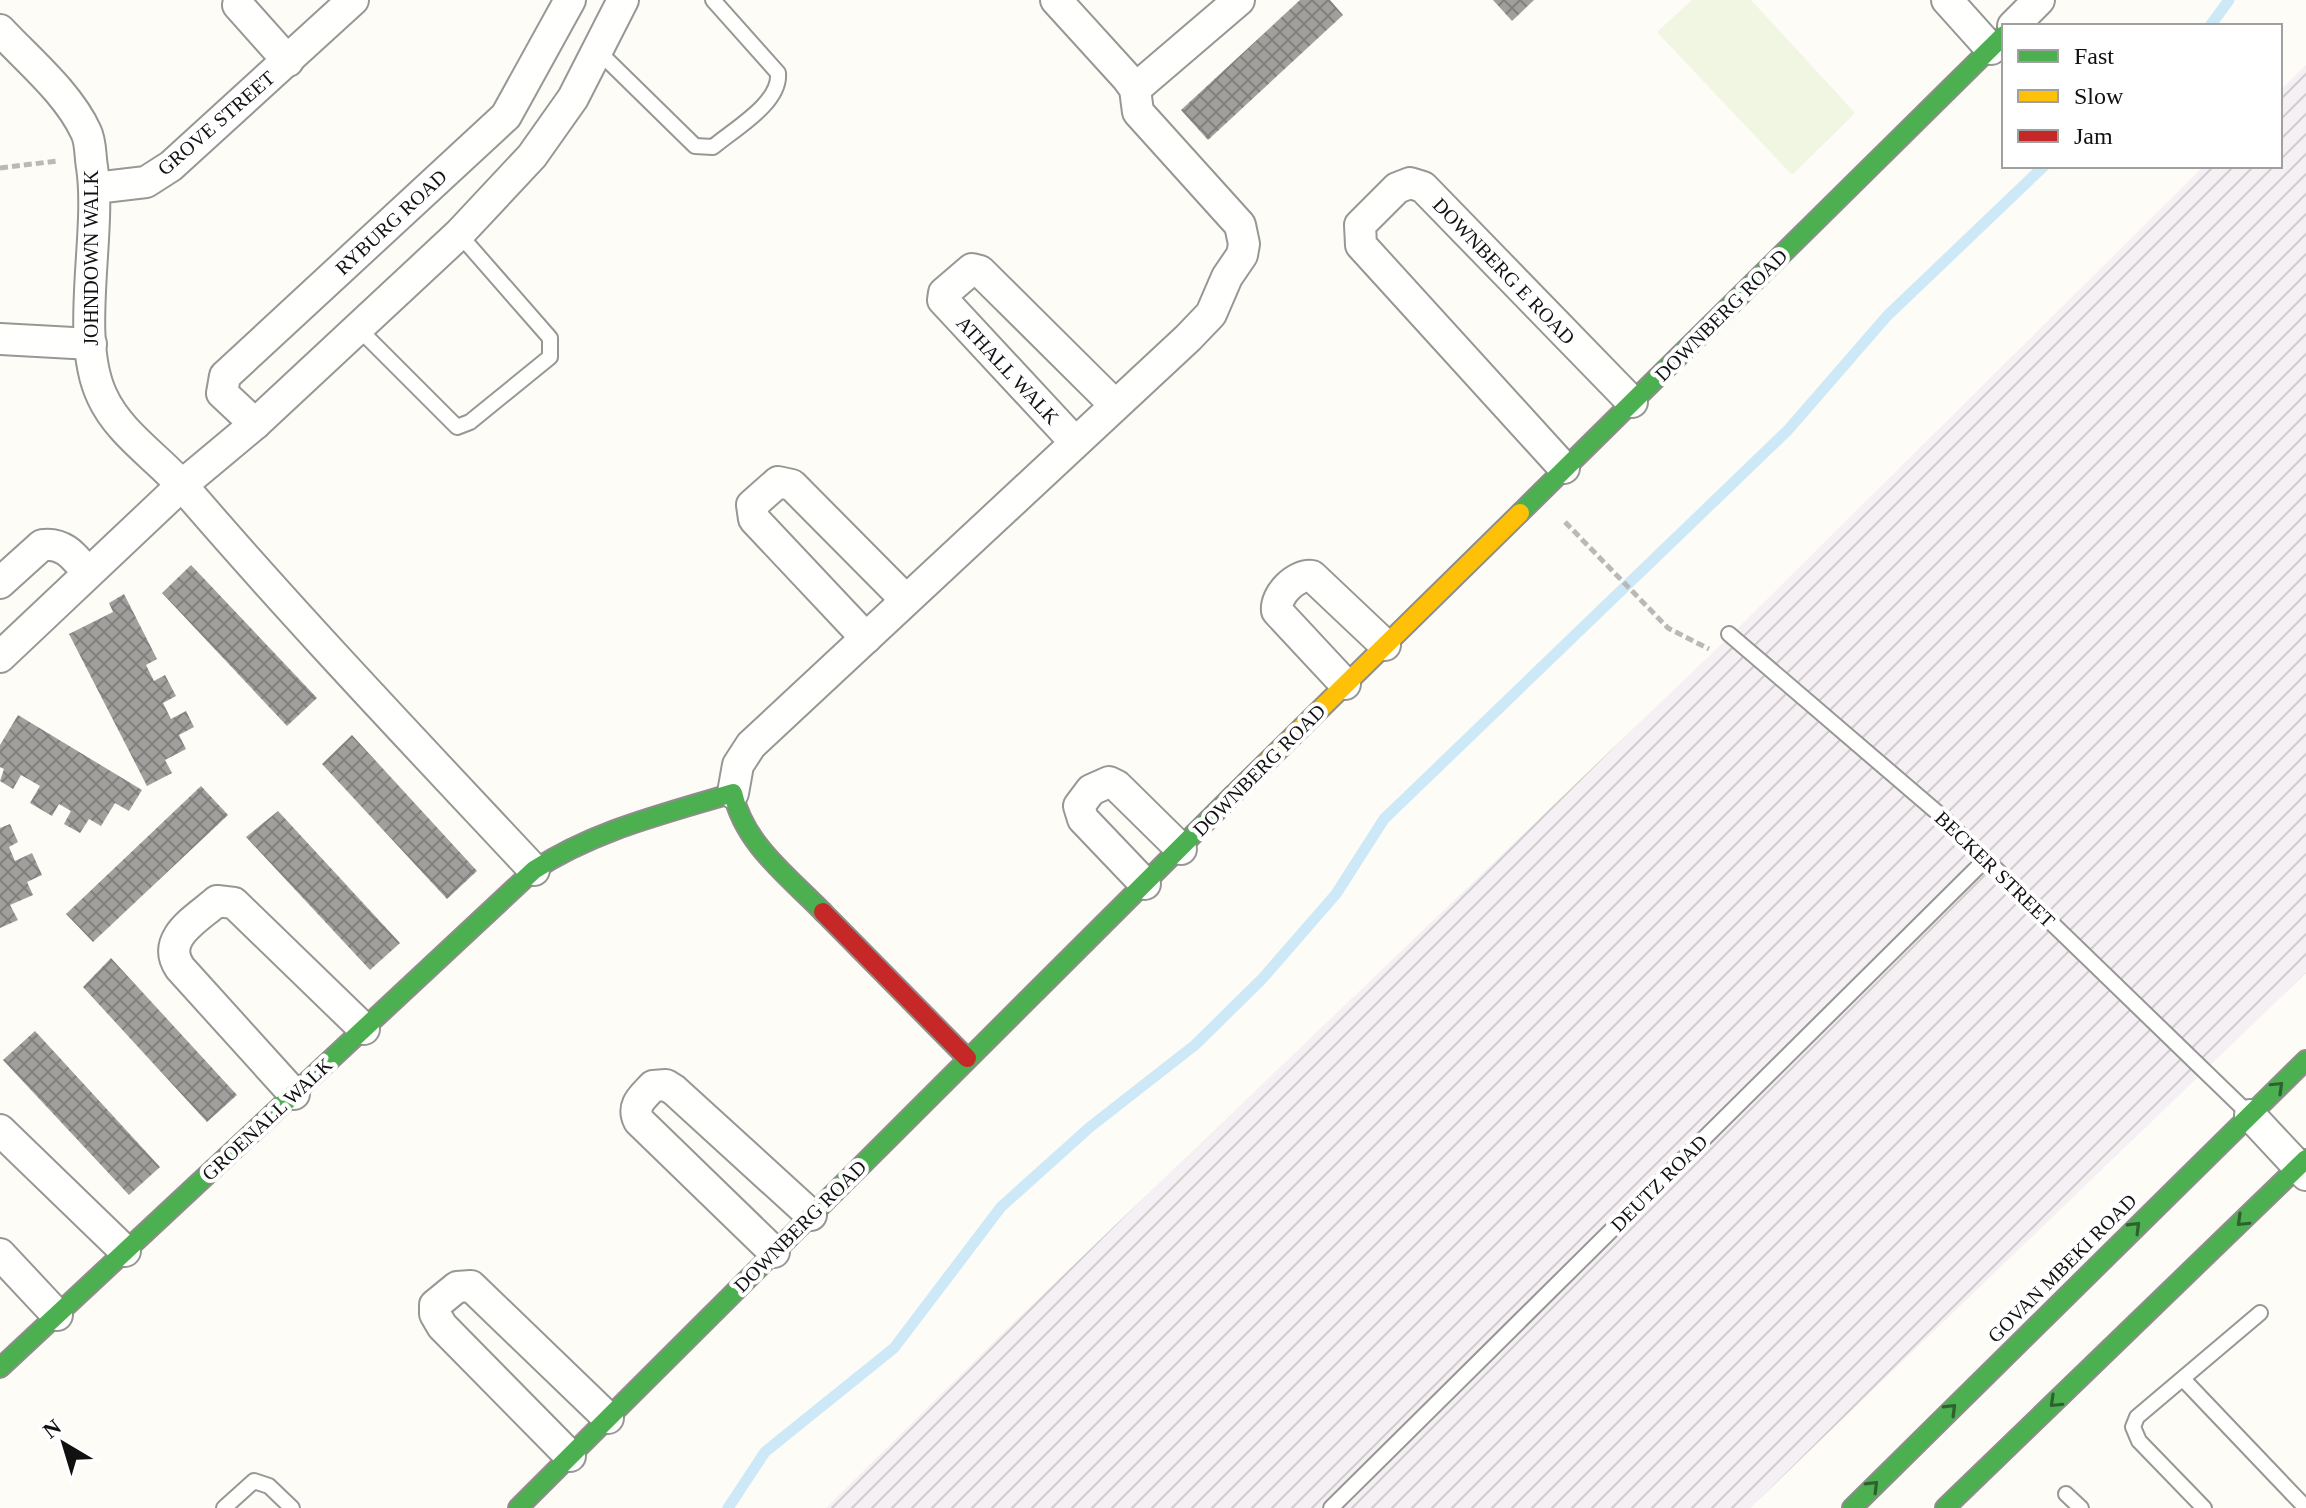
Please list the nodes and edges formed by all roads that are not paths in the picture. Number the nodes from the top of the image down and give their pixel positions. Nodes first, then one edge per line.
1 (353, 0) edge
2 (570, 0) edge
3 (623, 0) edge
4 (713, 0) edge
5 (1056, 0) edge
6 (1239, 0) edge
7 (1947, 0) edge
8 (2039, 0) edge
9 (238, 5) dead end
10 (2015, 24) edge
11 (0, 30) edge
12 (1997, 42) edge
13 (597, 50) junction
14 (288, 61) junction
15 (1135, 89) junction
16 (95, 188) junction
17 (459, 234) junction
18 (358, 328) junction
19 (0, 339) edge
20 (91, 344) junction
21 (1632, 402) junction
22 (1115, 405) junction
23 (255, 424) junction
24 (1074, 441) junction
25 (1564, 468) junction
26 (182, 485) junction
27 (88, 573) junction
28 (0, 583) edge
29 (906, 600) junction
30 (1729, 634) dead end
31 (866, 638) junction
32 (1385, 645) junction
33 (0, 657) edge
34 (1345, 684) junction
35 (733, 793) junction
36 (1181, 849) junction
37 (1986, 859) junction
38 (534, 870) junction
39 (1145, 884) junction
40 (364, 1029) junction
41 (967, 1058) junction
42 (2306, 1060) edge
43 (294, 1094) junction
44 (2250, 1115) junction
45 (0, 1130) edge
46 (2303, 1167) edge
47 (811, 1215) junction
48 (125, 1251) junction
49 (774, 1252) junction
50 (0, 1254) edge
51 (2260, 1313) dead end
52 (57, 1315) junction
53 (0, 1368) edge
54 (2183, 1379) junction
55 (608, 1418) junction
56 (570, 1456) junction
57 (2066, 1494) dead end
58 (224, 1508) edge
59 (292, 1508) edge
60 (518, 1508) edge
61 (1331, 1508) edge
62 (1852, 1508) edge
63 (1945, 1508) edge
64 (2081, 1508) edge
65 (2204, 1508) edge
66 (2306, 1508) edge

1 - 14 street, GROVE STREET
2 - 23 street, RYBURG ROAD
3 - 13 street
4 - 13 lane
5 - 15 street, ATHALL WALK
6 - 15 street
7 - 12 street
8 - 10 street
9 - 14 street, GROVE STREET
11 - 16 street, JOHNDOWN WALK
12 - 21 street, DOWNBERG ROAD
13 - 17 street
14 - 16 street, GROVE STREET
15 - 22 street, ATHALL WALK
16 - 20 street, JOHNDOWN WALK
17 - 18 street
17 - 18 lane
18 - 23 street
19 - 20 street
20 - 26 street, JOHNDOWN WALK
21 - 25 street, DOWNBERG ROAD
21 - 25 street, DOWNBERG E ROAD
22 - 24 street, ATHALL WALK
22 - 24 street, ATHALL WALK
23 - 26 street
24 - 29 street, ATHALL WALK
25 - 32 street, DOWNBERG ROAD
26 - 27 street
26 - 38 street
27 - 28 street
27 - 33 street
29 - 31 street, ATHALL WALK
29 - 31 street
30 - 37 lane, BECKER STREET
31 - 35 street, ATHALL WALK
32 - 34 street, DOWNBERG ROAD
32 - 34 street
34 - 36 street, DOWNBERG ROAD
35 - 38 street, GROENALL WALK
35 - 41 street
36 - 39 street, DOWNBERG ROAD
36 - 39 street
37 - 44 lane, BECKER STREET
37 - 61 lane, DEUTZ ROAD
38 - 40 street, GROENALL WALK
39 - 41 street, DOWNBERG ROAD
40 - 43 street, GROENALL WALK
40 - 43 street
41 - 47 street, DOWNBERG ROAD
44 -> 42 street, GOVAN MBEKI ROAD
43 - 48 street, GROENALL WALK
44 - 46 street
62 -> 44 street, GOVAN MBEKI ROAD
45 - 48 street
46 -> 63 street
47 - 49 street, DOWNBERG ROAD
47 - 49 street
48 - 52 street, GROENALL WALK
49 - 55 street, DOWNBERG ROAD
50 - 52 street
51 - 54 lane
52 - 53 street, GROENALL WALK
54 - 65 lane
54 - 66 lane
55 - 56 street, DOWNBERG ROAD
55 - 56 street
56 - 60 street, DOWNBERG ROAD
57 - 64 lane
58 - 59 lane

